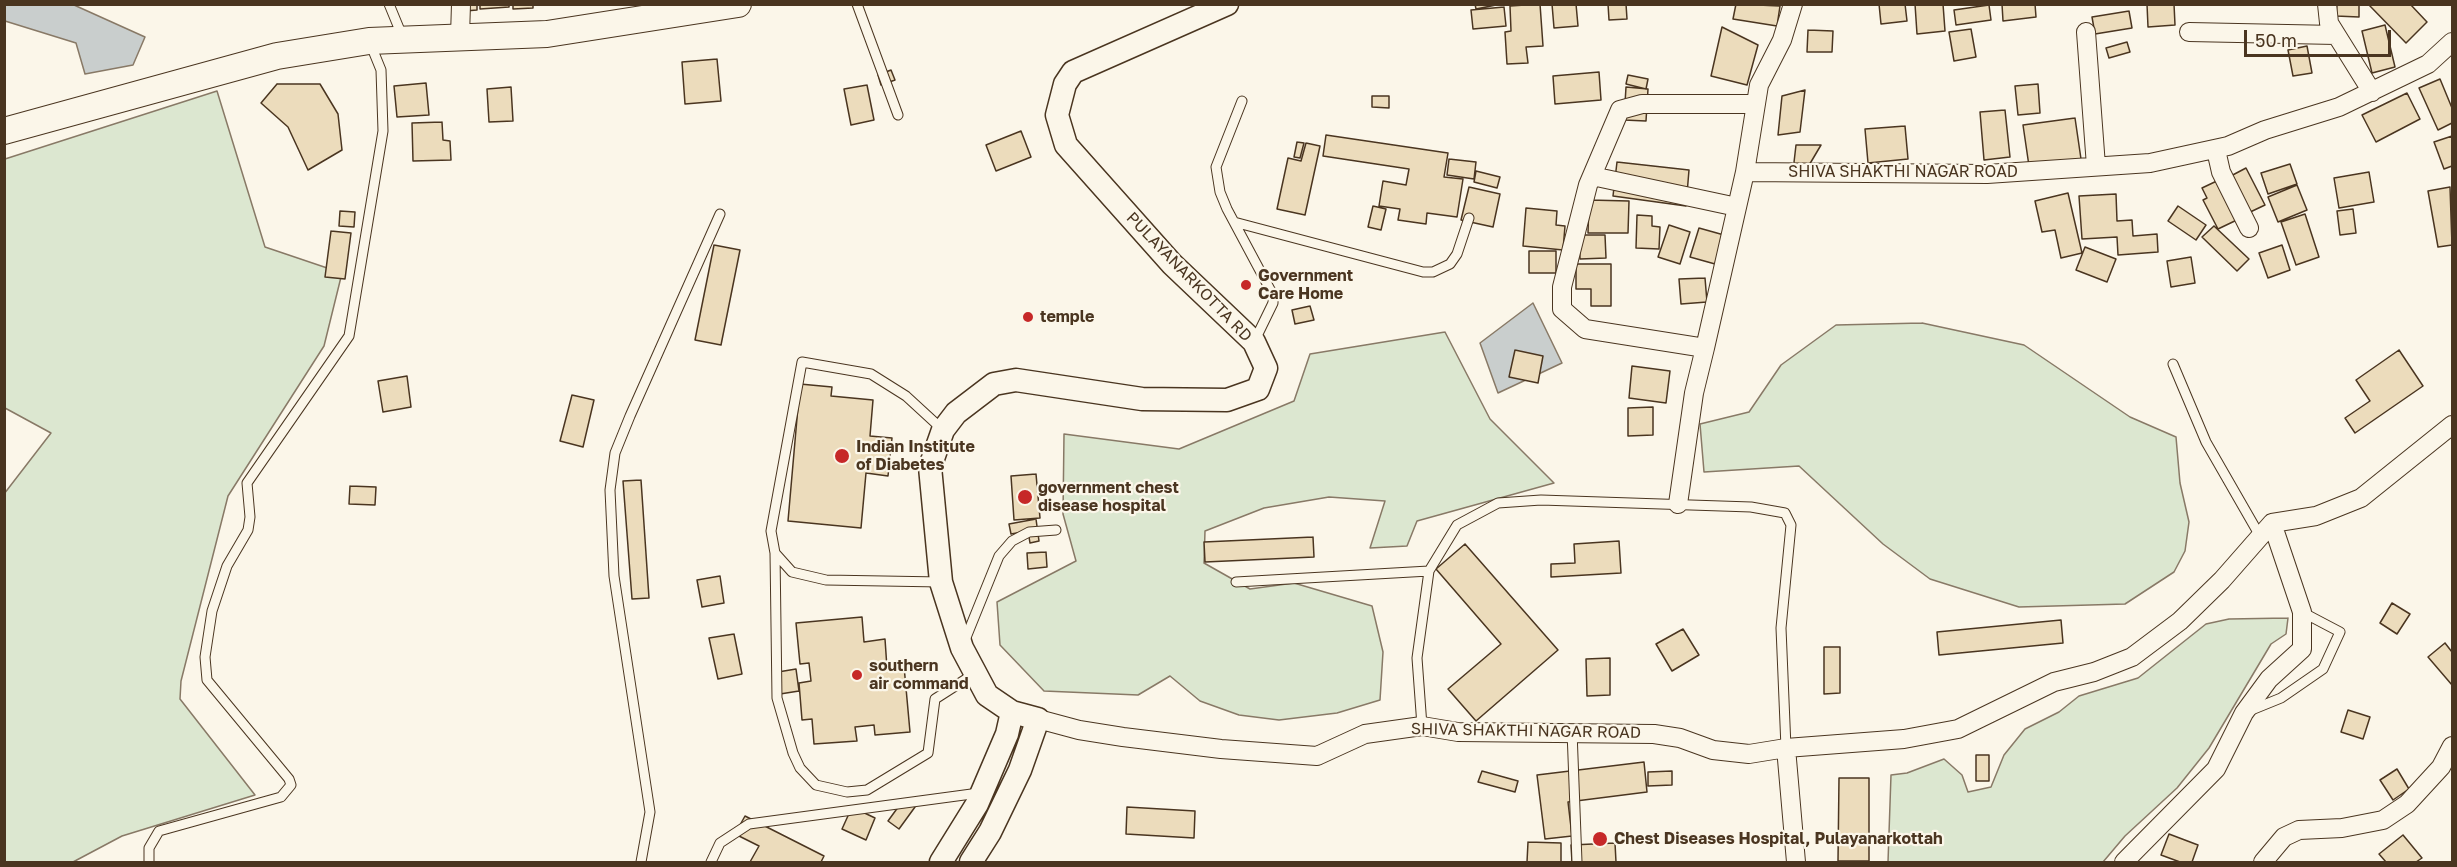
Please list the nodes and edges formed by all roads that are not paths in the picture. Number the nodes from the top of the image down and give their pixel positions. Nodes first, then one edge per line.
1 (389, 4) edge
2 (460, 4) edge
3 (738, 4) edge
4 (857, 4) edge
5 (1227, 4) edge
6 (1793, 4) edge
7 (2327, 4) edge
8 (2086, 32) dead end
9 (2189, 32) dead end
10 (2337, 35) junction
11 (460, 36) junction
12 (404, 40) junction
13 (369, 41) junction
14 (2452, 42) edge
15 (2372, 92) junction
16 (1242, 101) dead end
17 (1755, 104) junction
18 (898, 115) dead end
19 (4, 131) edge
20 (2216, 150) junction
21 (2096, 166) junction
22 (1745, 172) junction
23 (1592, 176) junction
24 (1737, 207) junction
25 (720, 214) dead end
26 (1469, 218) dead end
27 (1234, 222) junction
28 (2249, 228) dead end
29 (1254, 342) junction
30 (1705, 348) junction
31 (2173, 364) dead end
32 (2452, 425) edge
33 (943, 430) junction
34 (1678, 504) junction
35 (1056, 530) dead end
36 (2266, 530) junction
37 (775, 553) junction
38 (1430, 571) junction
39 (941, 582) junction
40 (1236, 582) dead end
41 (2302, 612) junction
42 (962, 648) junction
43 (974, 674) junction
44 (1012, 712) junction
45 (2244, 713) junction
46 (1038, 719) junction
47 (1422, 726) junction
48 (1572, 731) junction
49 (2452, 746) edge
50 (1786, 748) junction
51 (979, 798) junction
52 (976, 859) edge
53 (149, 862) edge
54 (641, 862) edge
55 (711, 862) edge
56 (941, 862) edge
57 (1577, 862) edge
58 (1796, 862) edge
59 (2124, 862) edge
60 (2263, 862) edge

1 - 12 lane
2 - 11 street
3 - 11 main road
4 - 18 lane
5 - 29 street, PULAYANARKOTTA RD
6 - 17 street
7 - 10 street
8 - 21 street
9 - 10 street
10 - 15 street
11 - 12 main road
12 - 13 main road
13 - 19 main road
13 - 53 lane
14 - 15 street, SHIVA SHAKTHI NAGAR ROAD
15 - 20 street, SHIVA SHAKTHI NAGAR ROAD
16 - 27 lane
17 - 22 street
17 - 23 street
20 - 21 street, SHIVA SHAKTHI NAGAR ROAD
20 - 28 street
21 - 22 street, SHIVA SHAKTHI NAGAR ROAD
22 - 24 street
23 - 24 street
23 - 30 street
24 - 30 street
25 - 54 lane
26 - 27 lane
27 - 29 lane
29 - 33 street, PULAYANARKOTTA RD
30 - 34 street
31 - 36 lane
32 - 36 street
33 - 37 lane
33 - 39 street, PULAYANARKOTTA RD
34 - 38 lane
34 - 50 lane
35 - 42 lane
36 - 41 street
36 - 50 street, SHIVA SHAKTHI NAGAR ROAD
37 - 39 lane
37 - 43 lane
38 - 40 lane
38 - 47 lane
39 - 42 street, PULAYANARKOTTA RD
41 - 45 street
41 - 45 lane
42 - 43 street, PULAYANARKOTTA RD
43 - 44 street, PULAYANARKOTTA RD
44 - 46 street, PULAYANARKOTTA RD
44 - 51 street
45 - 59 street
46 - 47 street, SHIVA SHAKTHI NAGAR ROAD
46 - 52 street
47 - 48 street, SHIVA SHAKTHI NAGAR ROAD
48 - 50 street, SHIVA SHAKTHI NAGAR ROAD
48 - 57 lane
49 - 60 street
50 - 58 street
51 - 52 street
51 - 55 lane
51 - 56 street

